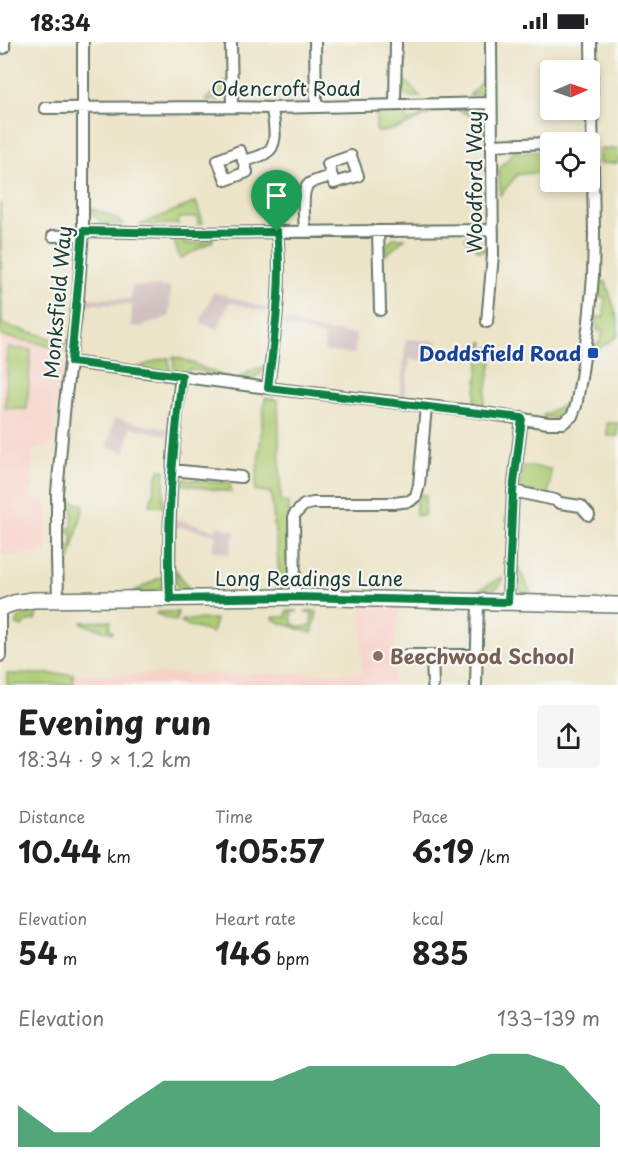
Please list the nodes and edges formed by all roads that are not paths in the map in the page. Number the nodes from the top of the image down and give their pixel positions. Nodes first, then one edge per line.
1 (83, 42) edge
2 (231, 42) edge
3 (315, 42) edge
4 (396, 42) edge
5 (490, 42) edge
6 (591, 42) edge
7 (491, 103) junction
8 (395, 105) junction
9 (316, 106) junction
10 (232, 107) junction
11 (45, 108) dead end
12 (82, 108) junction
13 (272, 108) junction
14 (591, 132) edge
15 (540, 143) edge
16 (491, 145) junction
17 (243, 161) dead end
18 (332, 176) dead end
19 (593, 192) edge
20 (492, 230) junction
21 (305, 231) junction
22 (378, 231) junction
23 (277, 232) junction
24 (82, 233) junction
25 (53, 236) dead end
26 (380, 310) dead end
27 (487, 322) dead end
28 (71, 362) junction
29 (182, 376) junction
30 (268, 388) junction
31 (426, 406) junction
32 (522, 418) junction
33 (172, 470) junction
34 (241, 477) dead end
35 (513, 491) junction
36 (589, 515) dead end
37 (295, 597) junction
38 (170, 599) junction
39 (58, 600) junction
40 (478, 601) junction
41 (508, 602) junction
42 (618, 605) edge
43 (0, 609) edge
44 (406, 655) dead end
45 (432, 655) junction
46 (476, 655) junction
47 (0, 656) edge
48 (433, 685) edge
49 (476, 685) edge

1 - 12 street, Monksfield Way
2 - 10 street
3 - 9 street
4 - 8 street
5 - 7 street, Woodford Way
6 - 14 street
7 - 8 street, Odencroft Road
7 - 16 street, Woodford Way
8 - 9 street, Odencroft Road
9 - 13 street, Odencroft Road
10 - 12 street, Odencroft Road
10 - 13 street, Odencroft Road
11 - 12 street, Odencroft Road
12 - 24 street, Monksfield Way
13 - 17 street
15 - 16 street
16 - 20 street, Woodford Way
18 - 21 street
19 - 32 street
20 - 22 street
20 - 27 street, Woodford Way
21 - 22 street
21 - 23 street
22 - 26 street
23 - 24 street
23 - 30 street
24 - 25 street
24 - 28 street, Monksfield Way
28 - 29 street
28 - 39 street, Monksfield Way
29 - 30 street
29 - 33 street
30 - 31 street
31 - 32 street
31 - 37 street
32 - 35 street
33 - 34 street
33 - 38 street
35 - 36 street
35 - 41 street
37 - 38 street, Long Readings Lane
37 - 40 street, Long Readings Lane
38 - 39 street, Long Readings Lane
39 - 43 street, Long Readings Lane
40 - 41 street, Long Readings Lane
40 - 46 street
41 - 42 street, Long Readings Lane
43 - 47 street
44 - 45 street
45 - 46 street
45 - 48 street
46 - 49 street

